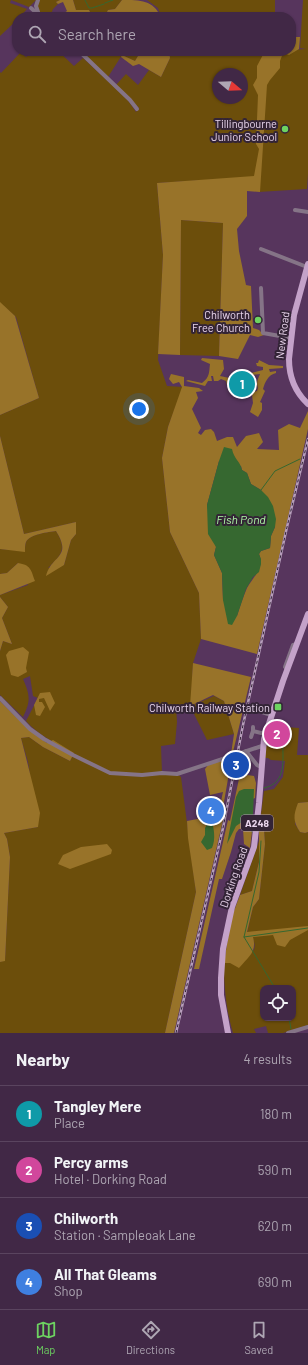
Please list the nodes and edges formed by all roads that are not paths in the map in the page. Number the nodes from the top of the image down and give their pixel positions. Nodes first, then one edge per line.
1 (38, 0) edge
2 (31, 8) dead end
3 (36, 12) edge
4 (38, 12) edge
5 (84, 56) edge
6 (137, 109) dead end
7 (295, 210) dead end
8 (308, 212) edge
9 (261, 249) dead end
10 (308, 265) edge
11 (261, 288) dead end
12 (291, 338) junction
13 (308, 404) edge
14 (308, 614) edge
15 (287, 666) junction
16 (280, 682) dead end
17 (0, 698) edge
18 (256, 709) dead end
19 (271, 715) junction
20 (265, 734) junction
21 (251, 737) dead end
22 (262, 746) junction
23 (246, 751) junction
24 (261, 767) junction
25 (308, 1027) edge
26 (228, 1033) edge
27 (288, 1033) edge

1 - 4 street
2 - 3 street
5 - 6 street
7 - 8 street
9 - 10 street
10 - 12 main road, New Road
11 - 12 street
12 - 13 main road, New Road
14 - 15 main road, Dorking Road / A248
15 - 16 street
15 - 19 main road, Dorking Road / A248
17 - 23 street
18 - 19 street
19 - 20 main road, Dorking Road / A248
20 - 21 street
20 - 22 main road, Dorking Road / A248
22 - 23 street
22 - 24 main road, Dorking Road / A248
23 - 24 street
24 - 26 main road, Dorking Road / A248
25 - 27 street

